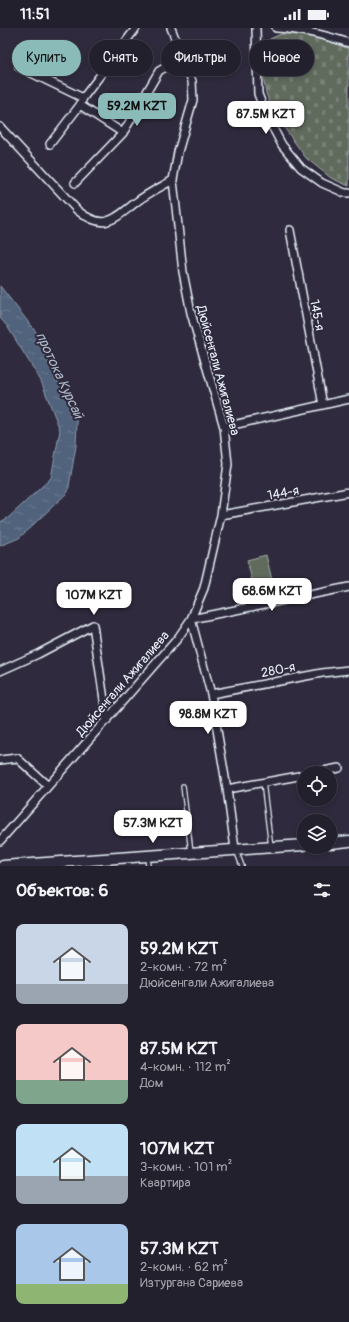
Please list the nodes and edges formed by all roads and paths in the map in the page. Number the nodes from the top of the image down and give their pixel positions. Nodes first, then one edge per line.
1 (136, 28) edge
2 (171, 28) edge
3 (256, 28) edge
4 (276, 28) edge
5 (176, 40) edge
6 (349, 43) edge
7 (161, 70) edge
8 (38, 76) edge
9 (190, 76) edge
10 (83, 98) junction
11 (80, 105) junction
12 (0, 127) edge
13 (123, 133) junction
14 (50, 144) dead end
15 (173, 180) junction
16 (75, 183) dead end
17 (349, 193) edge
18 (290, 230) dead end
19 (349, 399) edge
20 (323, 405) junction
21 (224, 427) junction
22 (349, 492) edge
23 (220, 516) junction
24 (349, 587) edge
25 (191, 619) junction
26 (349, 670) edge
27 (0, 671) edge
28 (211, 694) junction
29 (107, 720) junction
30 (0, 760) edge
31 (297, 776) edge
32 (263, 782) junction
33 (48, 786) junction
34 (183, 786) dead end
35 (227, 789) junction
36 (0, 841) edge
37 (349, 841) edge
38 (337, 842) edge
39 (297, 845) edge
40 (272, 847) junction
41 (235, 849) junction
42 (191, 853) junction
43 (147, 861) edge
44 (3, 866) edge
45 (242, 866) edge

1 - 10 street
2 - 5 street, Дюйсенгали Ажигалиева
3 - 17 street
4 - 6 street
7 - 13 street
8 - 10 street
9 - 15 street, Дюйсенгали Ажигалиева
10 - 11 street
11 - 13 street
11 - 14 street
12 - 15 street
13 - 16 street
15 - 21 street, Дюйсенгали Ажигалиева
18 - 20 street, 145-я
19 - 20 street
20 - 21 street
21 - 23 street, Дюйсенгали Ажигалиева
22 - 23 street, 144-я
23 - 25 street, Дюйсенгали Ажигалиева
24 - 25 street
25 - 28 street
25 - 29 street, Дюйсенгали Ажигалиева
26 - 28 street, 280-я
27 - 29 street
28 - 35 street
29 - 33 street, Дюйсенгали Ажигалиева
30 - 33 street
31 - 32 street
32 - 35 street
32 - 40 lane
33 - 36 street, Дюйсенгали Ажигалиева
34 - 42 lane
35 - 41 street
37 - 38 street
39 - 40 street
40 - 41 street
41 - 42 street
41 - 45 lane
42 - 43 street
43 - 44 street

